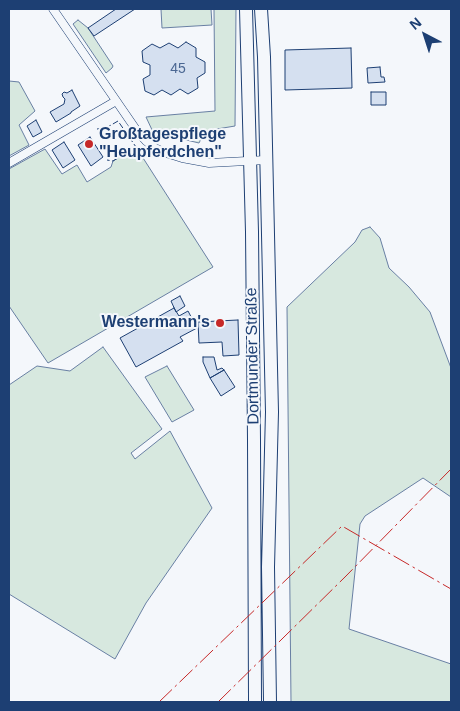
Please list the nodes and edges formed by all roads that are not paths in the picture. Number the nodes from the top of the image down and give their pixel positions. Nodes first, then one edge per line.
1 (53, 9) edge
2 (246, 9) edge
3 (260, 9) edge
4 (116, 101) junction
5 (266, 160) junction
6 (249, 161) junction
7 (9, 163) edge
8 (255, 702) edge
9 (270, 702) edge

1 - 4 street
2 - 6 main road, Dortmunder Straße
3 - 5 main road, Dortmunder Straße
4 - 6 street
4 - 7 street
5 - 6 street
5 - 9 main road, Dortmunder Straße
6 - 8 main road, Dortmunder Straße

